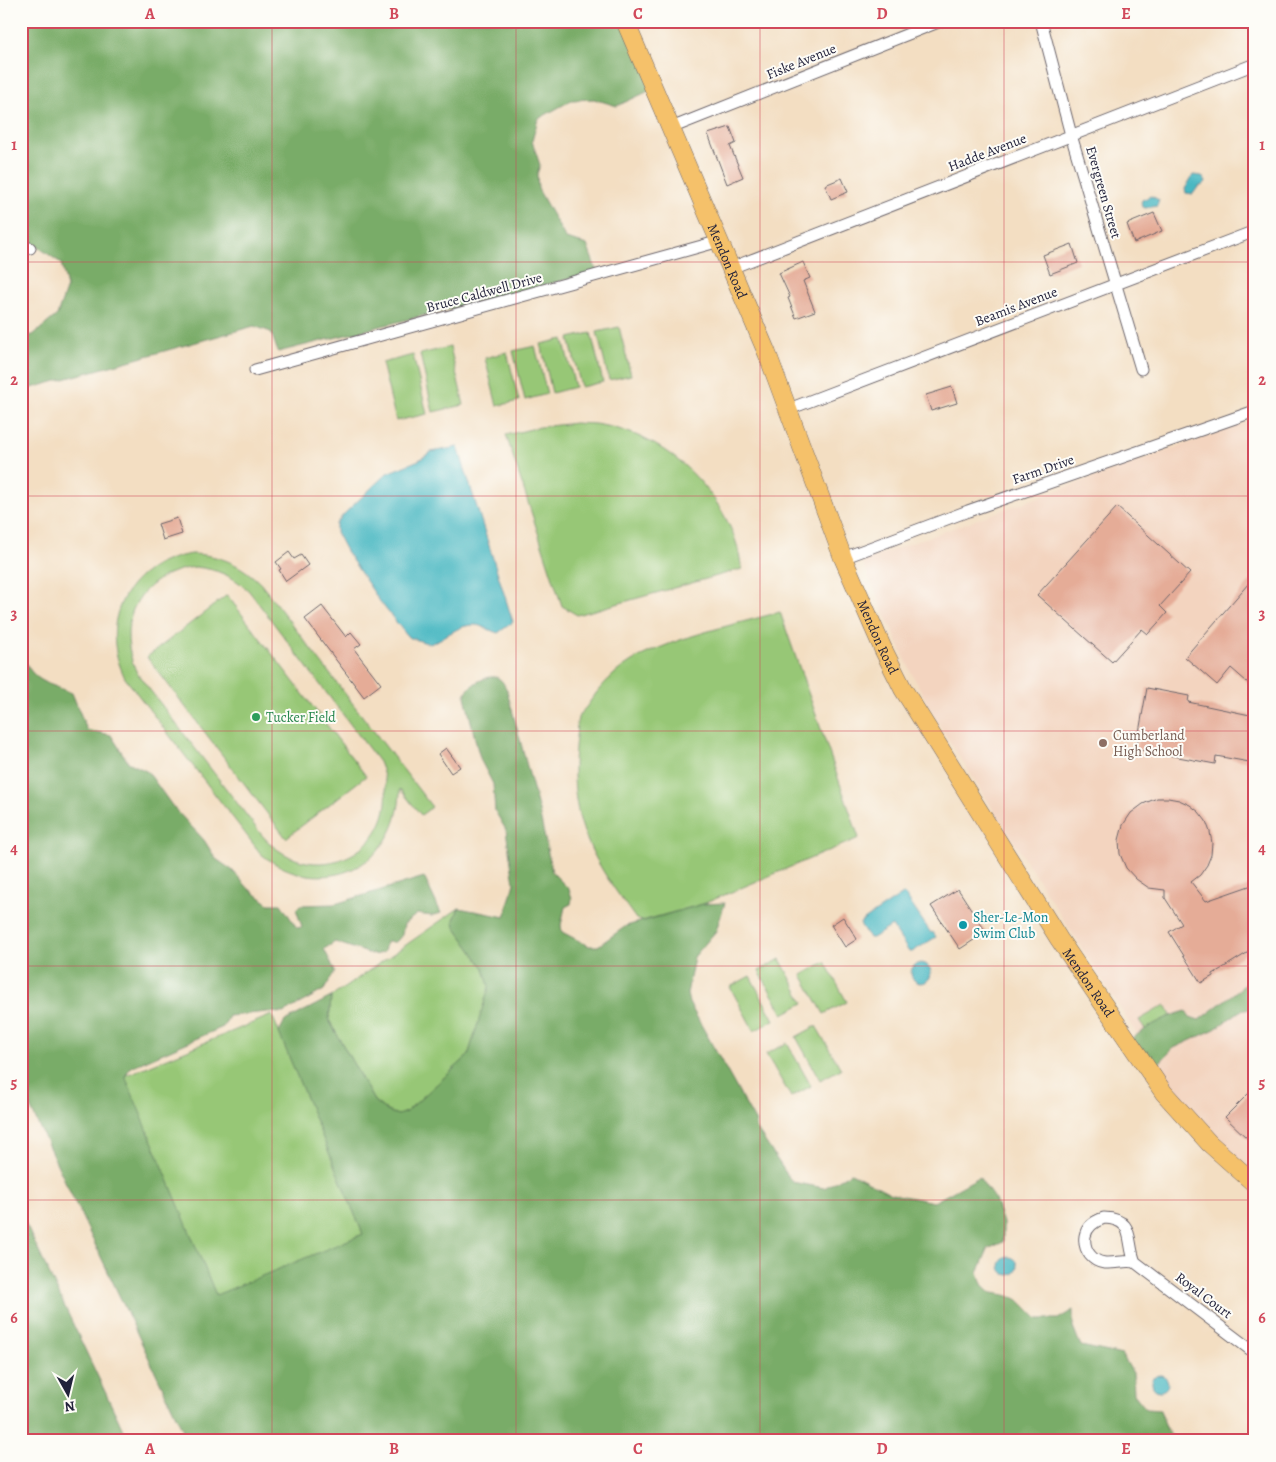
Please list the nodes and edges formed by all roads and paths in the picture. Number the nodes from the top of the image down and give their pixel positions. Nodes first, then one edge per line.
1 (625, 21) edge
2 (941, 21) edge
3 (1042, 21) edge
4 (1255, 64) edge
5 (671, 128) junction
6 (1071, 135) junction
7 (1255, 232) edge
8 (720, 241) junction
9 (731, 268) junction
10 (1115, 284) junction
11 (255, 370) dead end
12 (1141, 370) dead end
13 (789, 409) junction
14 (1255, 411) edge
15 (843, 558) junction
16 (1255, 1184) edge
17 (1135, 1262) junction
18 (1255, 1353) edge

1 - 5 main road, Mendon Road
2 - 5 street, Fiske Avenue
3 - 6 street, Evergreen Street
4 - 6 street, Hadde Avenue
5 - 8 main road, Mendon Road
6 - 9 street, Hadde Avenue
6 - 10 street, Evergreen Street
7 - 10 street, Beamis Avenue
8 - 9 main road, Mendon Road
8 - 11 street, Bruce Caldwell Drive
9 - 13 main road, Mendon Road
10 - 12 street, Evergreen Street
10 - 13 street, Beamis Avenue
13 - 15 main road, Mendon Road
14 - 15 street, Farm Drive
15 - 16 main road, Mendon Road
17 - 17 street
17 - 18 street, Royal Court

